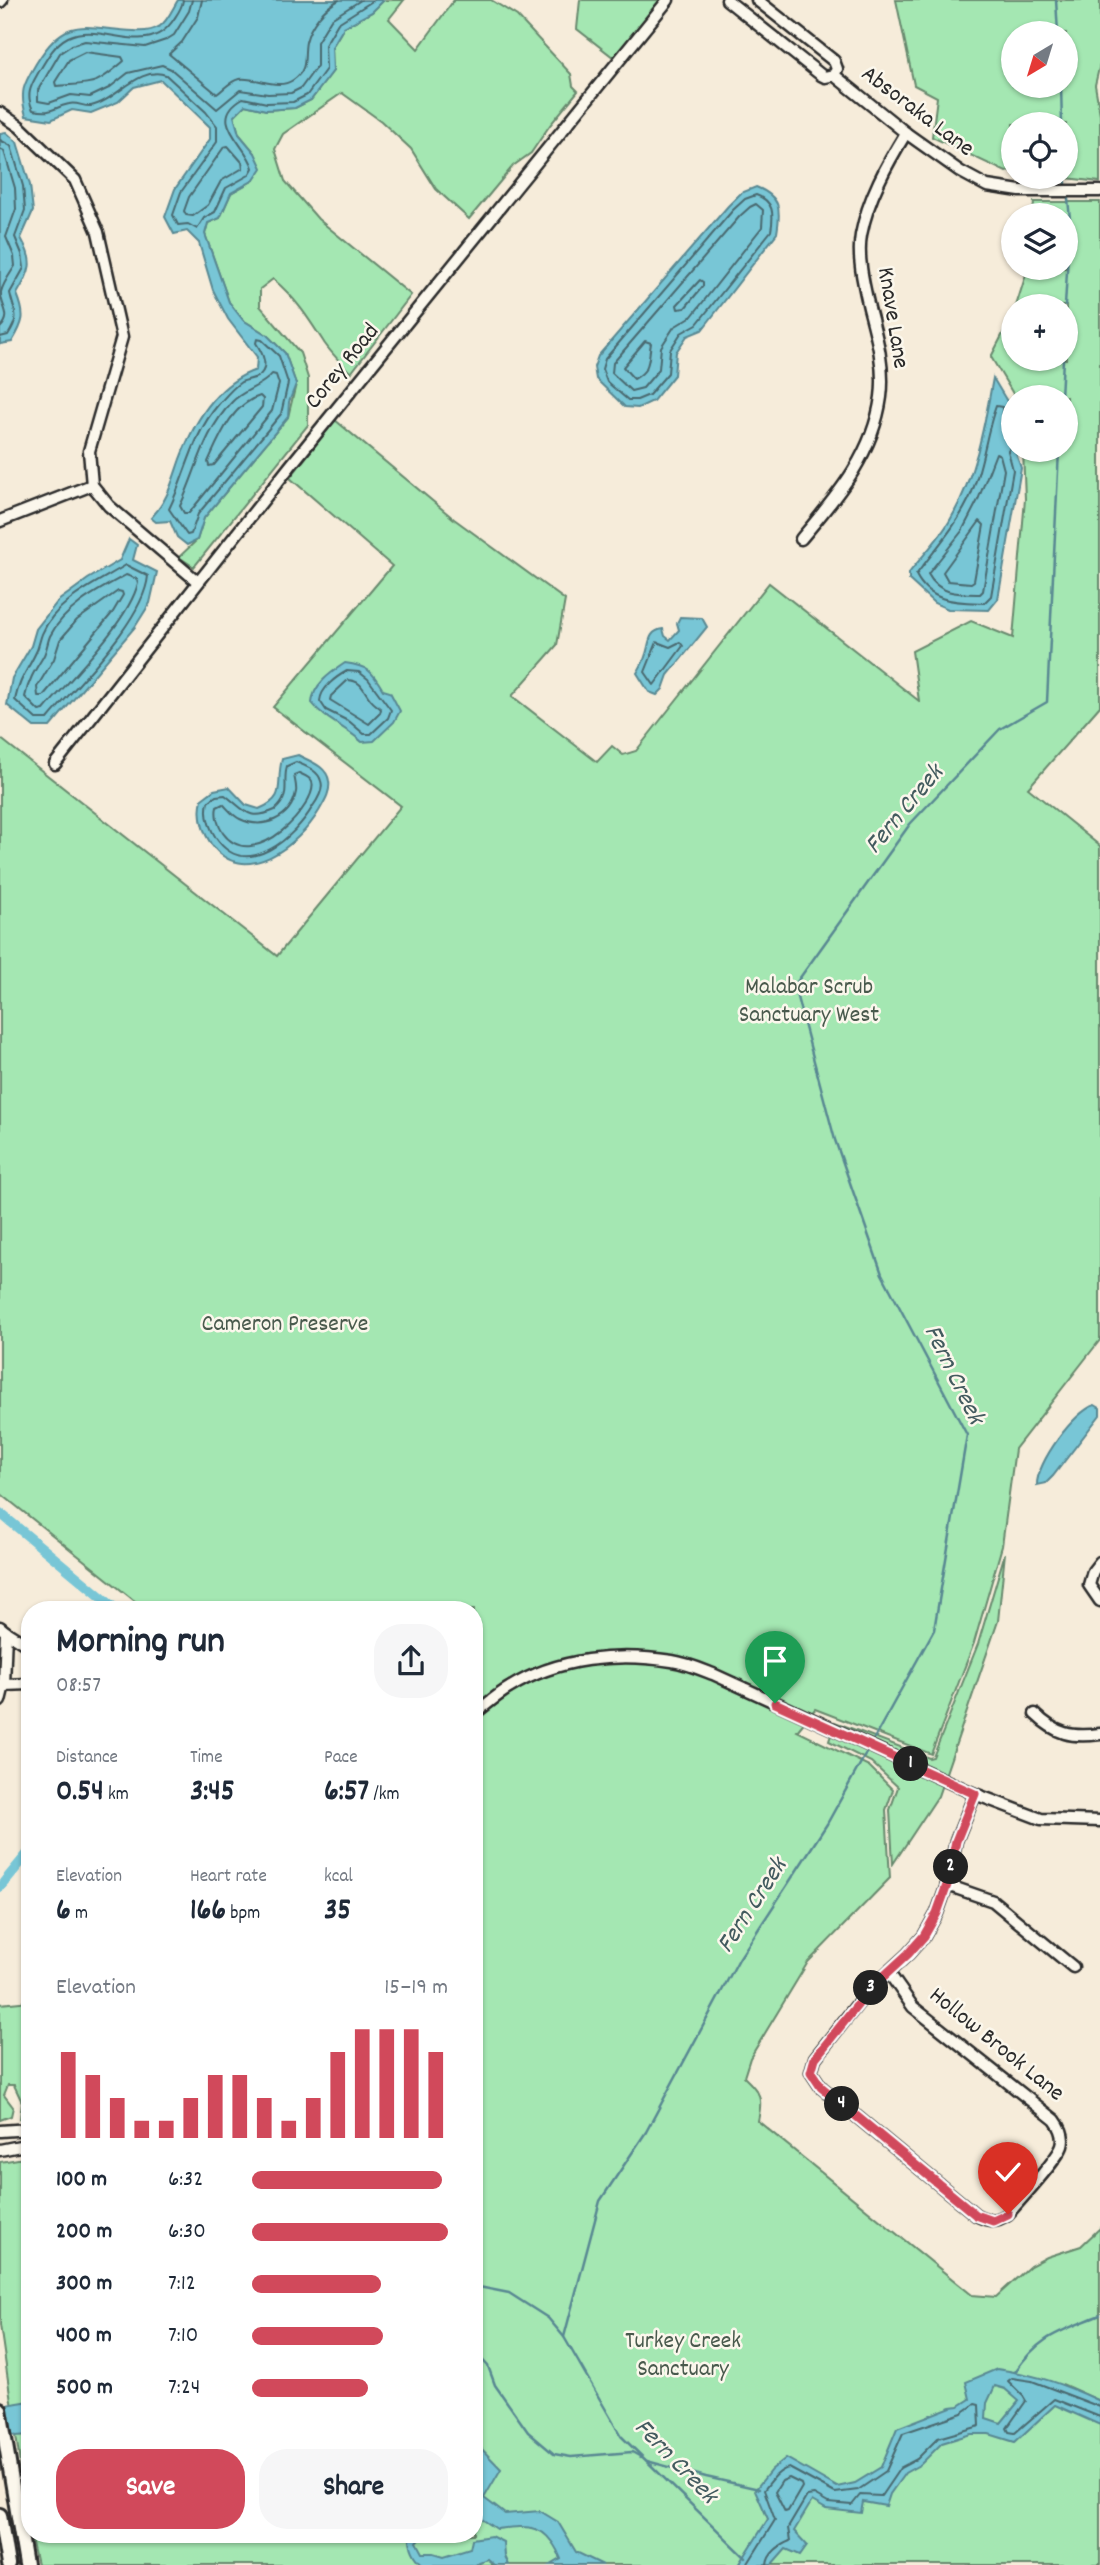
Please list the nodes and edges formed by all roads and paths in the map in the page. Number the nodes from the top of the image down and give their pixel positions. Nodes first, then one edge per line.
1 (668, 0) edge
2 (727, 0) edge
3 (757, 0) edge
4 (745, 14) junction
5 (834, 75) junction
6 (0, 113) edge
7 (906, 133) junction
8 (1100, 191) edge
9 (92, 485) junction
10 (0, 521) edge
11 (801, 539) dead end
12 (198, 582) junction
13 (55, 764) dead end
14 (1100, 1562) edge
15 (1100, 1601) edge
16 (3, 1629) edge
17 (21, 1641) edge
18 (21, 1684) edge
19 (4, 1685) junction
20 (0, 1701) edge
21 (483, 1707) edge
22 (1035, 1714) dead end
23 (1100, 1734) edge
24 (975, 1794) junction
25 (1100, 1821) edge
26 (947, 1885) junction
27 (1073, 1967) dead end
28 (889, 1973) junction
29 (21, 2130) edge
30 (0, 2131) edge
31 (21, 2146) edge
32 (0, 2150) edge
33 (0, 2410) edge
34 (0, 2515) edge
35 (21, 2536) edge
36 (22, 2543) edge
37 (8, 2565) edge
38 (26, 2565) edge

1 - 12 street, Corey Road
2 - 4 street, Absoraka Lane
3 - 4 street
3 - 5 street, Absoraka Lane
4 - 5 street, Absoraka Lane
5 - 7 street, Absoraka Lane
6 - 9 street
7 - 8 street, Absoraka Lane
7 - 11 street, Knave Lane
9 - 10 street
9 - 12 street
12 - 13 street, Corey Road
14 - 15 street
16 - 17 street
16 - 19 street
18 - 19 street
19 - 20 street
21 - 24 street
22 - 23 street
24 - 25 street
24 - 26 street, Hollow Brook Lane
26 - 27 street
26 - 28 street, Hollow Brook Lane
28 - 28 street, Hollow Brook Lane
29 - 30 street
31 - 32 street
33 - 35 street
34 - 37 street
36 - 38 street

